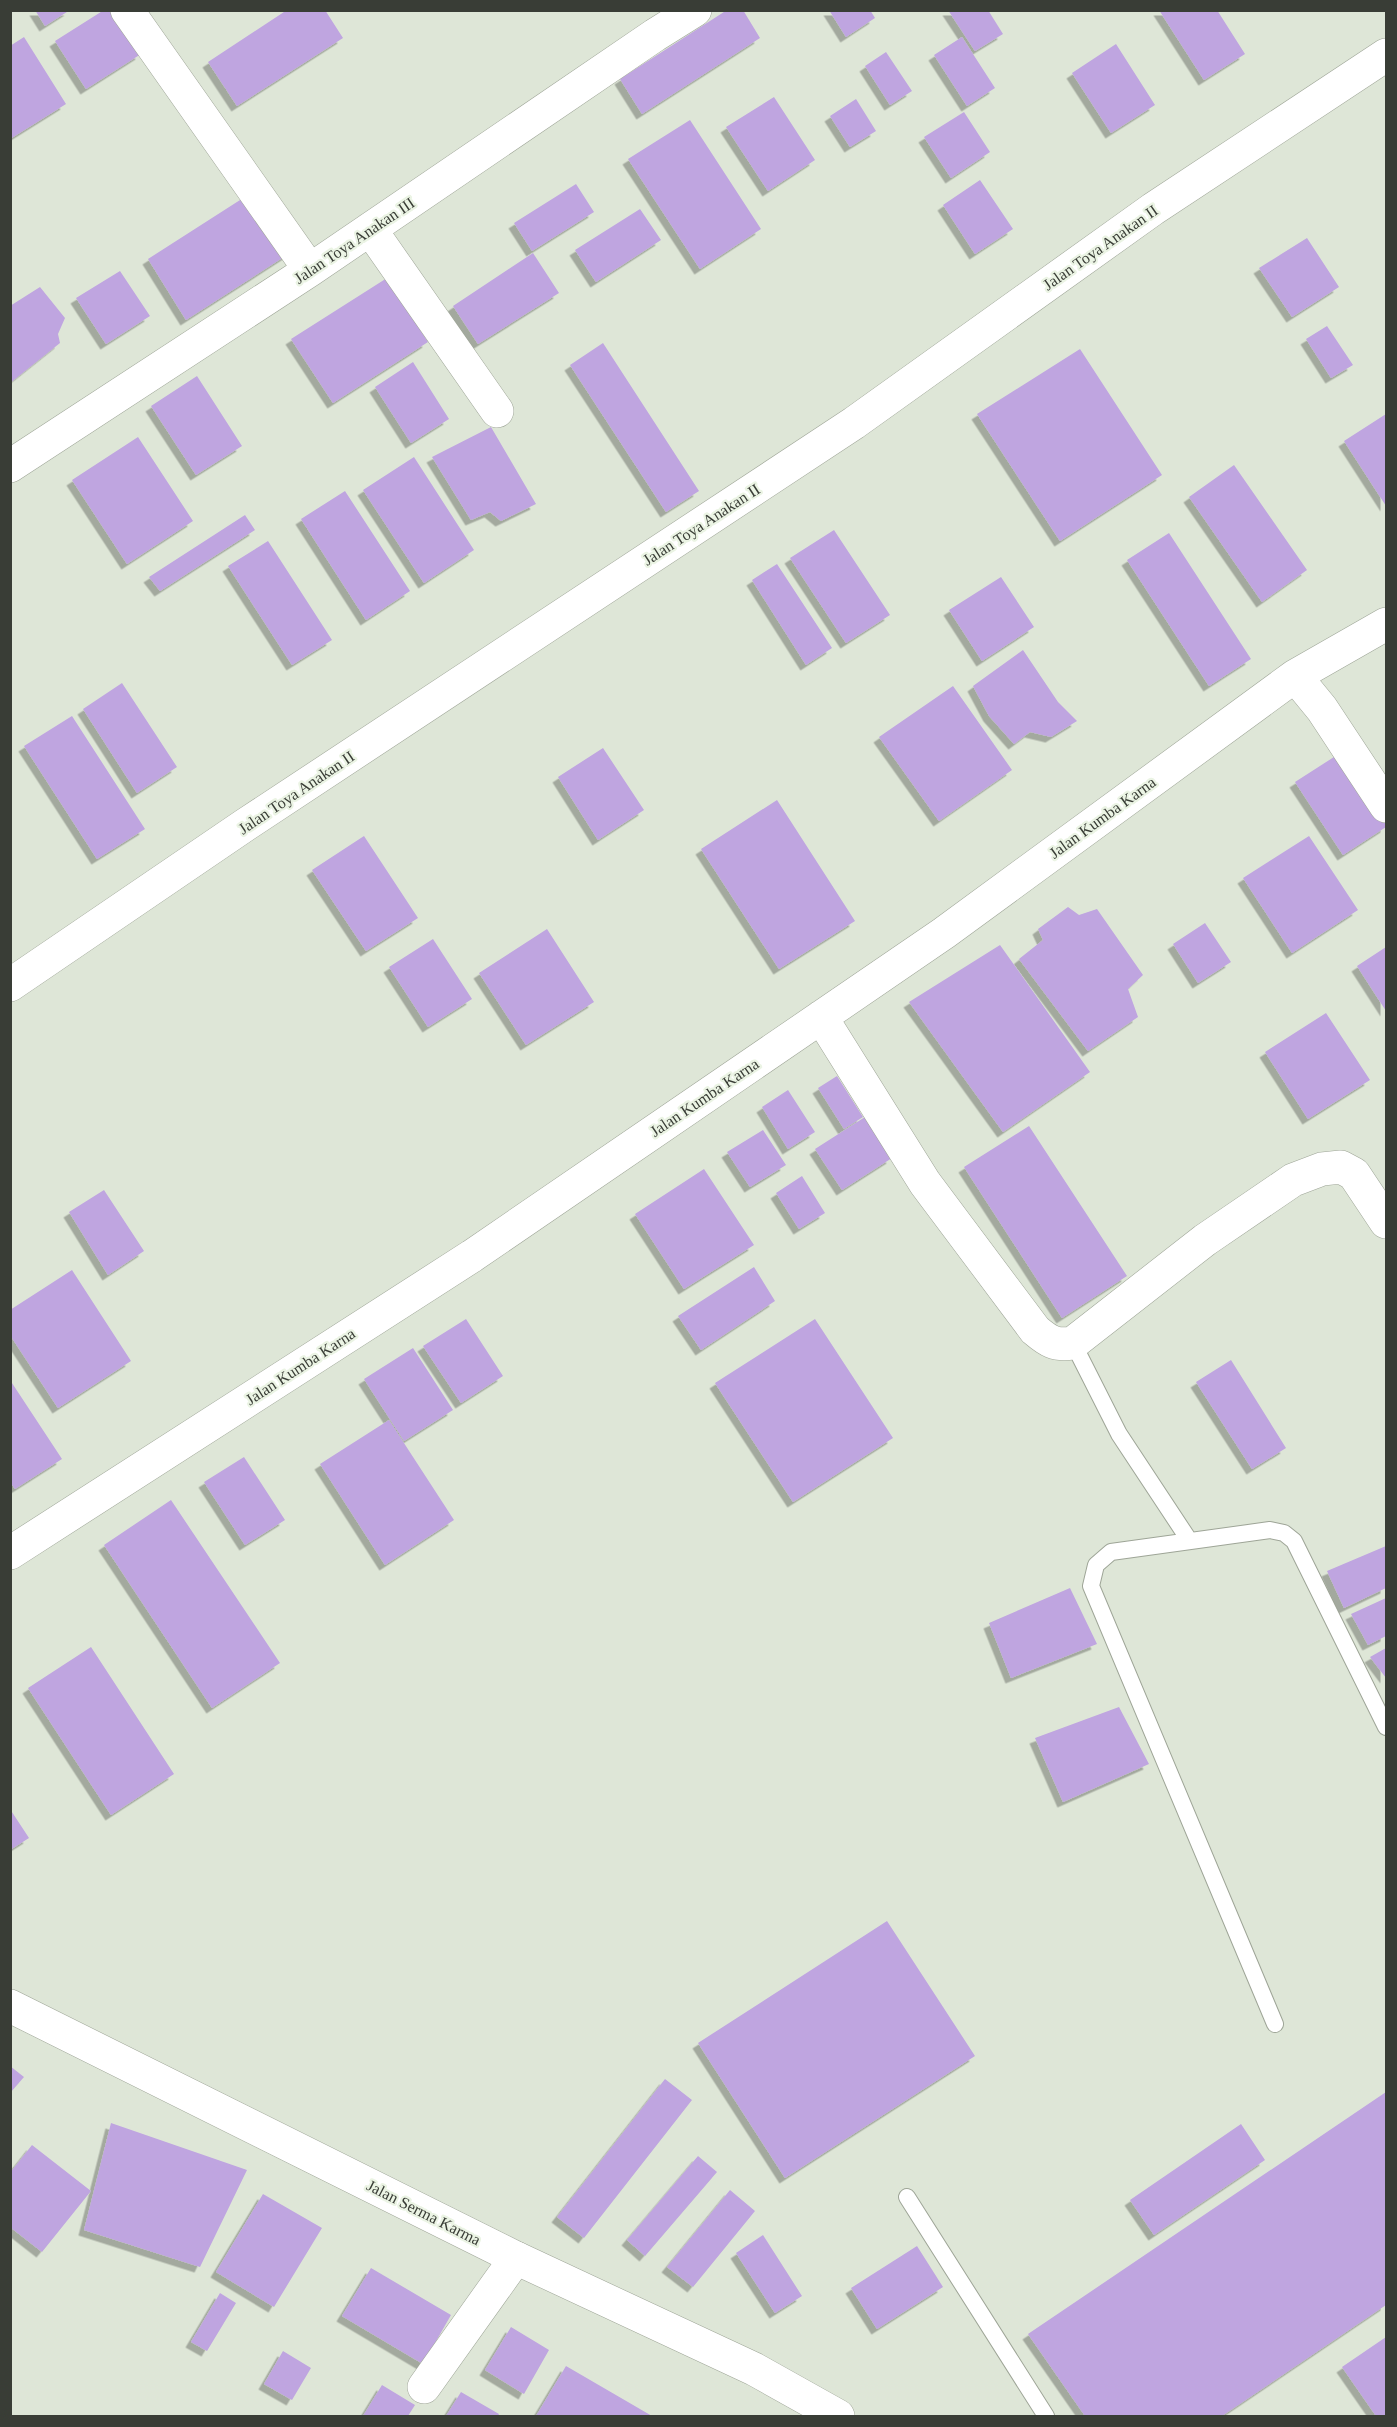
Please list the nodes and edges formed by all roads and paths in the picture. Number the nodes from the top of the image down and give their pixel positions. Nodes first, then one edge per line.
1 (127, 10) edge
2 (695, 10) edge
3 (648, 23) edge
4 (1386, 55) edge
5 (370, 229) junction
6 (310, 270) junction
7 (497, 411) dead end
8 (10, 466) edge
9 (1386, 624) edge
10 (1295, 676) junction
11 (1386, 806) edge
12 (10, 985) edge
13 (821, 1017) junction
14 (1386, 1222) edge
15 (1073, 1343) junction
16 (1189, 1540) junction
17 (10, 1552) edge
18 (1386, 1727) edge
19 (10, 2006) edge
20 (1275, 2024) dead end
21 (908, 2197) dead end
22 (516, 2258) junction
23 (424, 2387) dead end
24 (838, 2416) edge
25 (1046, 2416) edge

1 - 6 street
2 - 3 street, Jalan Toya Anakan III
3 - 5 street, Jalan Toya Anakan III
4 - 12 street, Jalan Toya Anakan II
5 - 6 street, Jalan Toya Anakan III
5 - 7 street
6 - 8 street, Jalan Toya Anakan III
9 - 10 street, Jalan Kumba Karna
10 - 11 street
10 - 13 street, Jalan Kumba Karna
13 - 15 street
13 - 17 street, Jalan Kumba Karna
14 - 15 street
15 - 16 lane
16 - 18 lane
16 - 20 lane
19 - 22 street, Jalan Serma Karma
21 - 25 lane
22 - 23 street
22 - 24 street, Jalan Serma Karma

